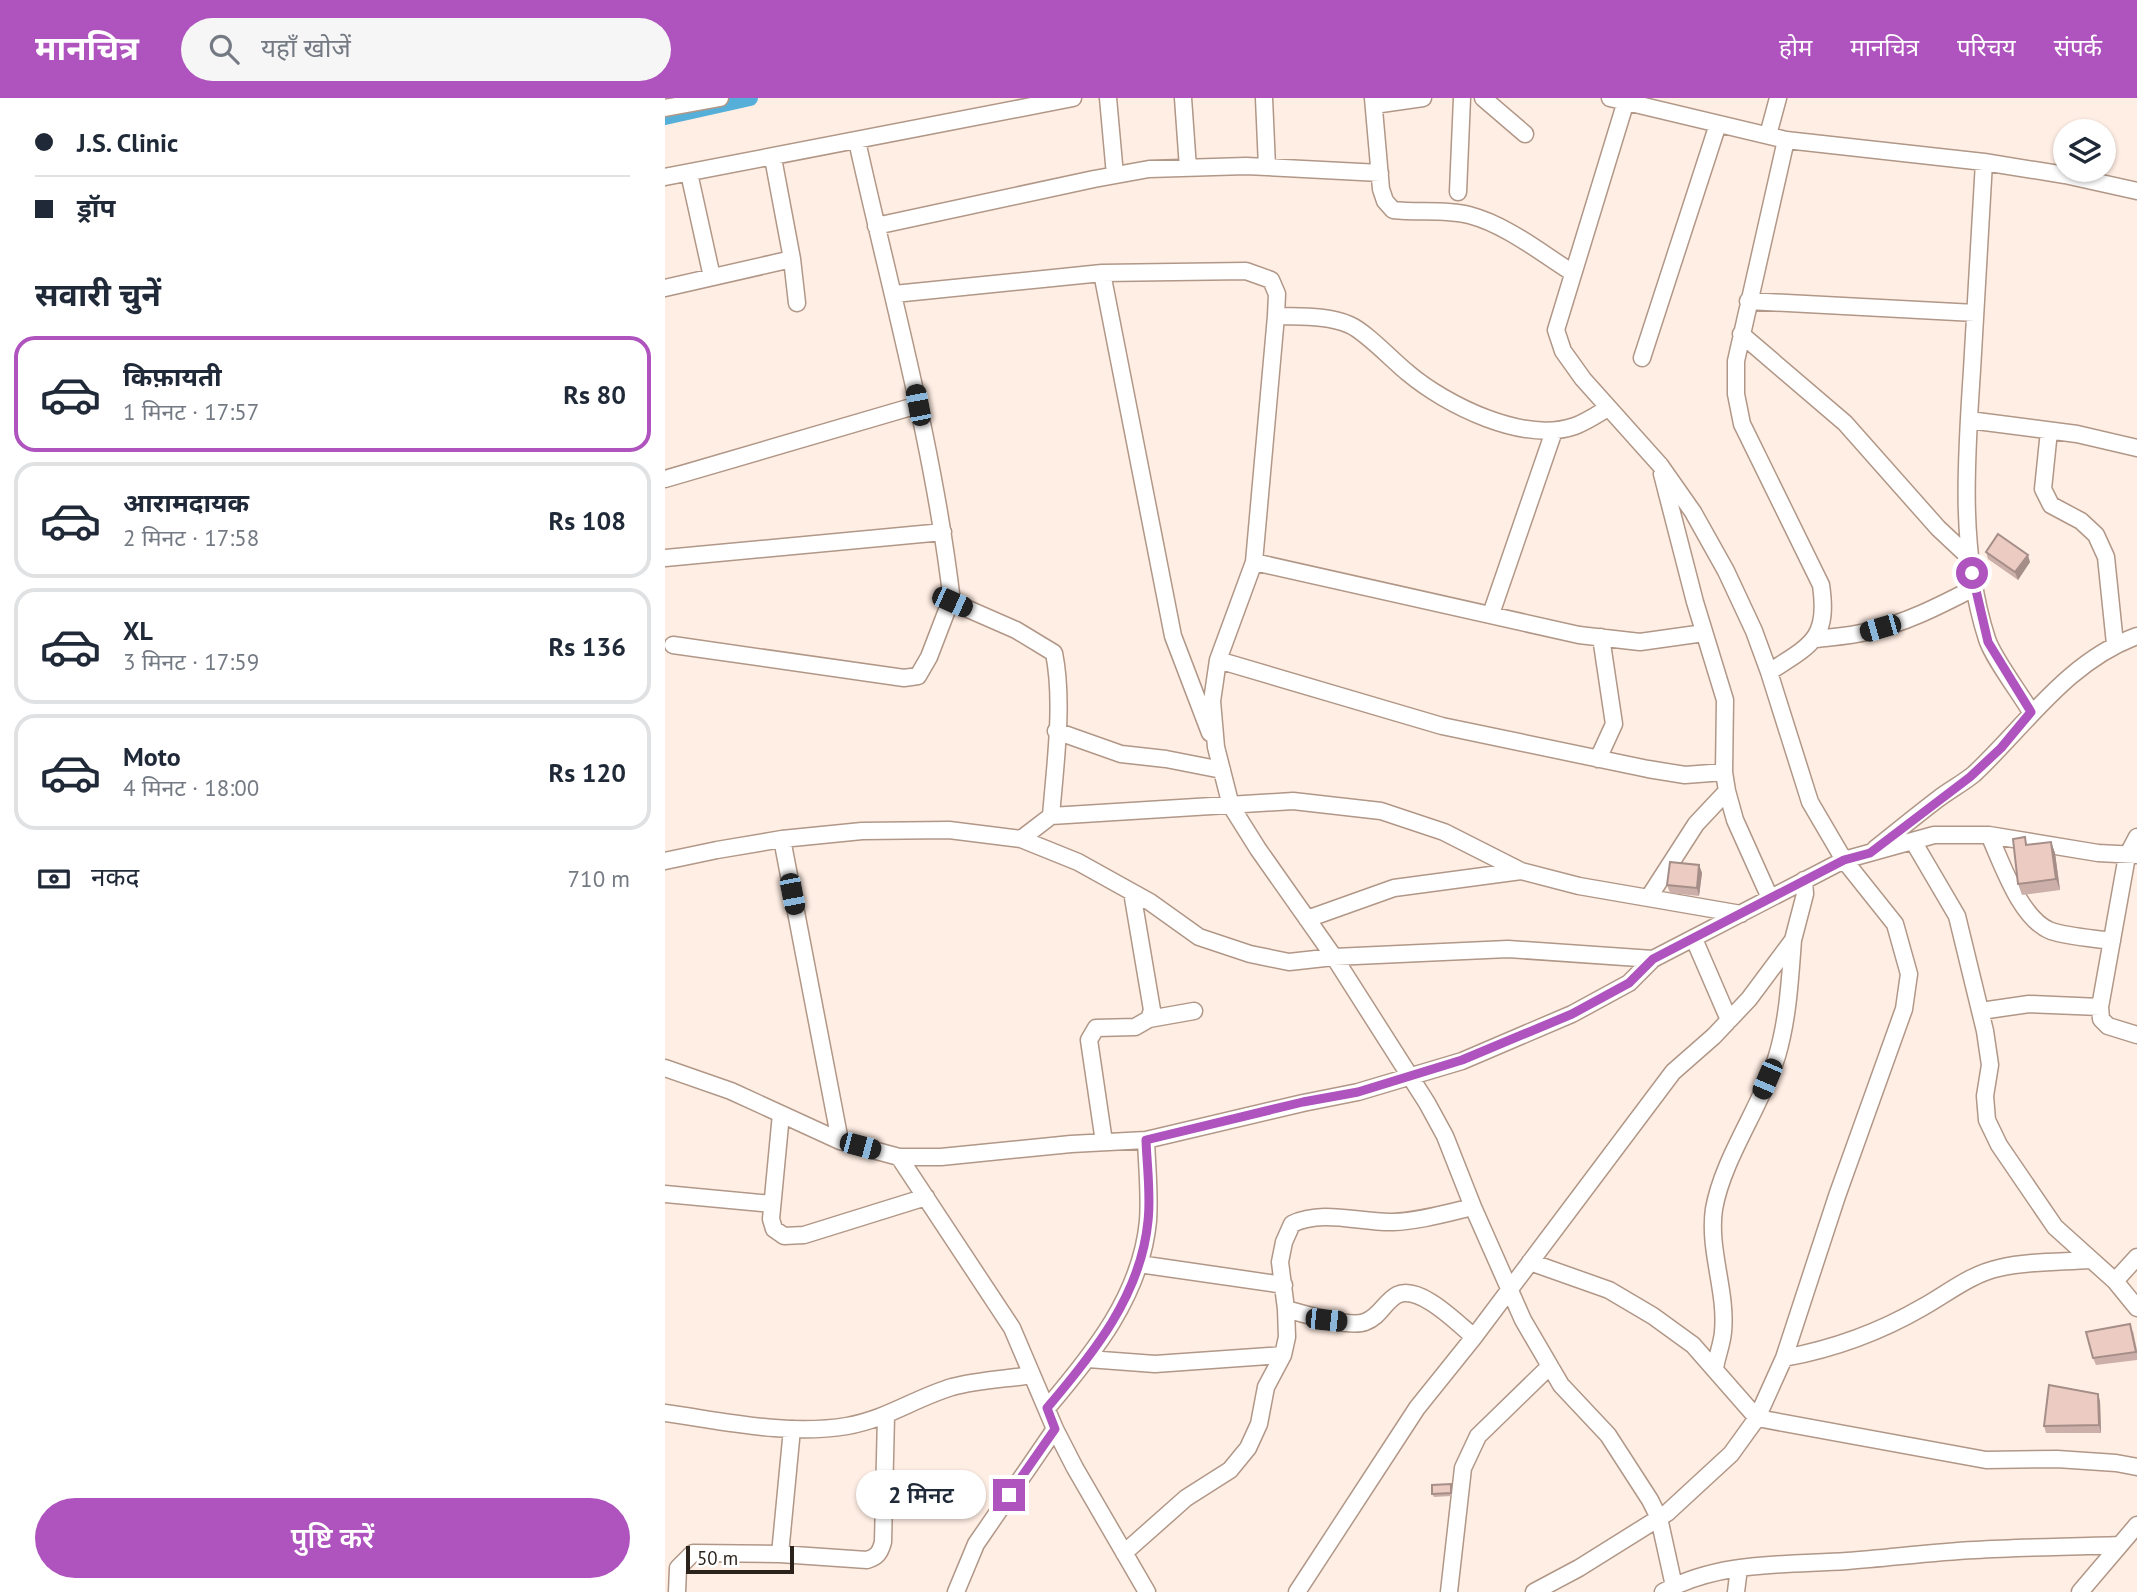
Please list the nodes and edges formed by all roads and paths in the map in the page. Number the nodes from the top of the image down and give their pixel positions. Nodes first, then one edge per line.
1 (720, 98) edge
2 (1073, 98) edge
3 (1108, 98) edge
4 (1183, 98) edge
5 (1264, 98) edge
6 (1423, 98) edge
7 (1462, 98) edge
8 (1483, 98) edge
9 (1778, 98) edge
10 (1618, 100) edge
11 (1373, 102) edge
12 (665, 107) edge
13 (1718, 124) junction
14 (1525, 134) dead end
15 (1768, 135) junction
16 (1786, 140) junction
17 (857, 141) junction
18 (773, 158) junction
19 (1984, 162) junction
20 (1267, 167) junction
21 (1188, 168) junction
22 (689, 173) junction
23 (1380, 173) junction
24 (1115, 175) junction
25 (665, 177) edge
26 (2137, 191) edge
27 (1458, 192) dead end
28 (876, 226) junction
29 (792, 259) junction
30 (1102, 273) junction
31 (1573, 274) junction
32 (712, 277) junction
33 (665, 288) edge
34 (894, 294) junction
35 (1748, 302) junction
36 (797, 303) dead end
37 (1975, 313) junction
38 (1276, 316) junction
39 (1741, 334) junction
40 (1642, 358) dead end
41 (918, 405) junction
42 (1608, 408) junction
43 (1969, 420) junction
44 (1554, 431) junction
45 (2049, 431) junction
46 (2137, 448) edge
47 (1660, 465) junction
48 (665, 479) edge
49 (943, 531) junction
50 (665, 558) edge
51 (1969, 558) junction
52 (1254, 562) junction
53 (1974, 588) junction
54 (952, 597) junction
55 (1491, 614) junction
56 (1704, 633) junction
57 (2137, 636) edge
58 (1601, 637) junction
59 (1816, 639) junction
60 (2115, 644) junction
61 (673, 645) dead end
62 (1218, 660) junction
63 (1769, 671) junction
64 (2031, 712) junction
65 (1056, 731) junction
66 (1216, 747) junction
67 (1598, 759) junction
68 (1222, 771) junction
69 (1724, 772) junction
70 (1727, 791) junction
71 (1231, 806) junction
72 (1051, 816) junction
73 (1989, 835) junction
74 (2137, 837) edge
75 (782, 839) junction
76 (1021, 839) junction
77 (1913, 841) junction
78 (1870, 853) junction
79 (2132, 856) edge
80 (1844, 860) junction
81 (665, 861) edge
82 (1521, 871) junction
83 (1804, 880) junction
84 (1132, 892) junction
85 (1649, 897) junction
86 (1770, 898) junction
87 (1741, 914) junction
88 (1307, 919) junction
89 (1694, 939) junction
90 (1794, 940) junction
91 (2112, 941) junction
92 (1334, 957) junction
93 (1653, 959) junction
94 (2100, 1007) junction
95 (1194, 1011) dead end
96 (1981, 1011) junction
97 (1149, 1019) junction
98 (1729, 1020) junction
99 (2137, 1035) edge
100 (665, 1068) edge
101 (1410, 1077) junction
102 (781, 1114) junction
103 (1146, 1140) junction
104 (841, 1141) junction
105 (1104, 1142) junction
106 (899, 1157) junction
107 (665, 1194) edge
108 (926, 1197) junction
109 (772, 1205) junction
110 (1473, 1207) junction
111 (2137, 1258) edge
112 (2090, 1260) junction
113 (1530, 1262) junction
114 (1139, 1264) junction
115 (2115, 1281) junction
116 (1283, 1285) junction
117 (1510, 1287) junction
118 (2137, 1308) edge
119 (1286, 1309) junction
120 (1474, 1337) junction
121 (1283, 1354) junction
122 (1784, 1358) junction
123 (1088, 1359) junction
124 (1550, 1366) junction
125 (1715, 1368) junction
126 (1032, 1375) junction
127 (1047, 1408) junction
128 (665, 1413) edge
129 (886, 1416) junction
130 (1757, 1418) junction
131 (792, 1429) junction
132 (1055, 1429) junction
133 (2137, 1467) edge
134 (1659, 1518) junction
135 (2137, 1524) edge
136 (2120, 1545) junction
137 (1124, 1553) junction
138 (780, 1554) junction
139 (1739, 1568) junction
140 (1669, 1589) edge
141 (677, 1592) edge
142 (955, 1592) edge
143 (1147, 1592) edge
144 (1297, 1592) edge
145 (1449, 1592) edge
146 (1534, 1592) edge
147 (1737, 1592) edge
148 (2080, 1592) edge

1 - 12 street
2 - 17 street
3 - 24 street
4 - 21 street
5 - 20 street
6 - 11 street
7 - 27 street
8 - 14 street
9 - 15 street
10 - 13 street
10 - 31 street
11 - 23 street
13 - 15 street
13 - 40 street
15 - 16 street
16 - 19 street
16 - 35 street
17 - 18 street
17 - 28 street
18 - 22 street
18 - 29 street
19 - 26 street
19 - 37 street
20 - 21 street
20 - 23 street
21 - 24 street
22 - 25 street
22 - 32 street
23 - 31 street
24 - 28 street
28 - 34 street
29 - 32 street
29 - 36 street
30 - 34 street
30 - 38 street
30 - 66 street
31 - 42 street
32 - 33 street
34 - 41 street
35 - 37 street
35 - 39 street
37 - 43 street
38 - 44 street
38 - 52 street
39 - 51 street
39 - 59 street
41 - 48 street
41 - 49 street
42 - 44 street
42 - 47 street
43 - 45 street
43 - 51 street
44 - 55 street
45 - 46 street
45 - 60 street
47 - 56 street
47 - 63 street
49 - 50 street
49 - 54 street
51 - 53 street
52 - 55 street
52 - 62 street
53 - 59 street
53 - 64 street
54 - 61 street
54 - 65 street
55 - 58 street
56 - 58 street
56 - 69 street
57 - 60 street
58 - 67 street
59 - 63 street
60 - 64 street
62 - 66 street
62 - 67 street
63 - 80 street
64 - 78 street
65 - 68 street
65 - 72 street
66 - 68 street
67 - 69 street
68 - 71 street
69 - 70 street
70 - 85 street
70 - 86 street
71 - 72 street
71 - 82 street
71 - 88 street
72 - 76 street
73 - 77 street
73 - 79 street
73 - 91 street
74 - 79 street
75 - 76 street
75 - 81 street
75 - 104 street
76 - 84 street
77 - 78 street
77 - 96 street
78 - 80 street
79 - 91 street
80 - 83 street
80 - 122 street
82 - 85 street
82 - 88 street
83 - 86 street
83 - 90 street
84 - 92 street
84 - 97 street
85 - 87 street
86 - 87 street
87 - 89 street
88 - 92 street
89 - 93 street
89 - 98 street
90 - 98 street
90 - 125 street
91 - 94 street
92 - 93 street
92 - 101 street
93 - 101 street
94 - 96 street
94 - 99 street
95 - 97 street
96 - 112 street
97 - 105 street
98 - 113 street
100 - 102 street
101 - 103 street
101 - 110 street
102 - 104 street
102 - 109 street
103 - 105 street
103 - 114 street
104 - 106 street
105 - 106 street
106 - 108 street
107 - 109 street
108 - 109 street
108 - 126 street
110 - 116 street
110 - 117 street
111 - 115 street
112 - 115 street
112 - 122 street
113 - 117 street
113 - 125 street
114 - 116 street
114 - 123 street
115 - 118 street
116 - 119 street
117 - 120 street
117 - 124 street
119 - 120 street
119 - 121 street
120 - 144 street
121 - 123 street
121 - 137 street
122 - 130 street
123 - 127 street
124 - 134 street
124 - 145 street
125 - 130 street
126 - 127 street
126 - 129 street
127 - 132 street
128 - 131 street
129 - 131 street
129 - 138 street
130 - 133 street
130 - 134 street
131 - 138 street
132 - 137 street
132 - 142 street
134 - 140 street
134 - 146 street
135 - 136 street
136 - 139 street
136 - 148 street
137 - 143 street
138 - 141 street
139 - 140 street
139 - 147 street

